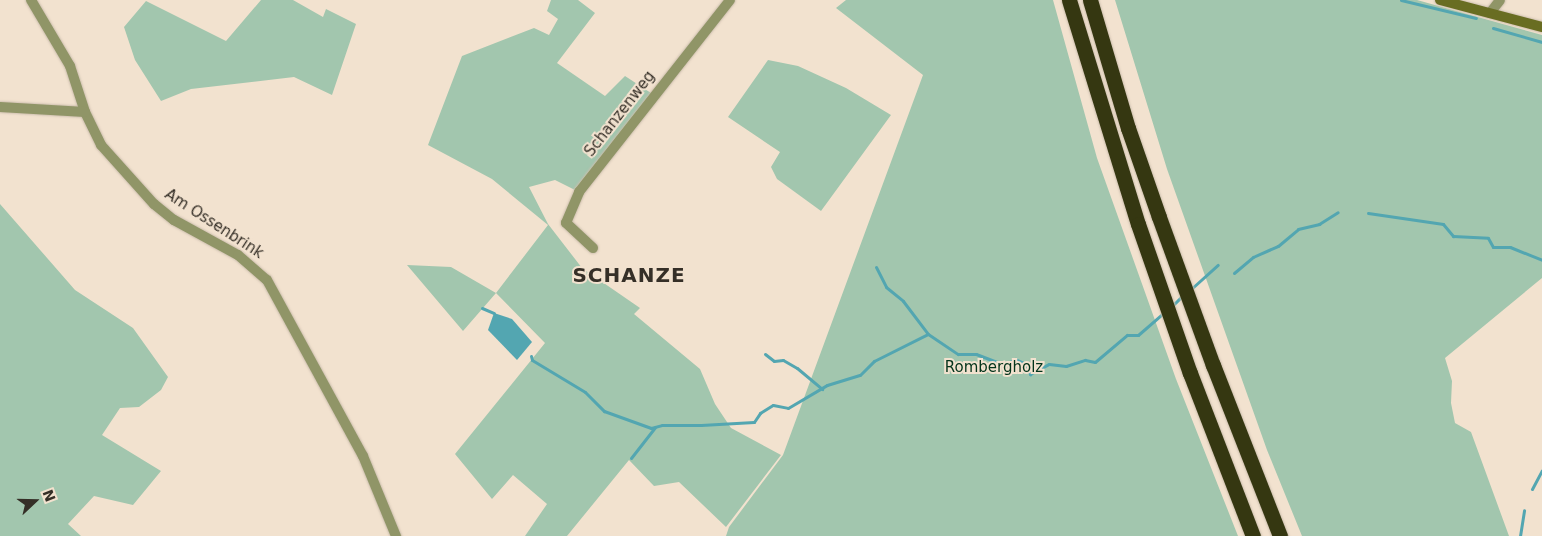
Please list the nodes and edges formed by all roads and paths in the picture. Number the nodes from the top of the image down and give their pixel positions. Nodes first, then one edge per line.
1 (31, 0) edge
2 (730, 0) edge
3 (1069, 0) edge
4 (1090, 0) edge
5 (1440, 0) edge
6 (1500, 0) edge
7 (1490, 13) junction
8 (1542, 27) edge
9 (0, 107) edge
10 (85, 112) junction
11 (593, 248) dead end
12 (396, 536) edge
13 (1253, 536) edge
14 (1280, 536) edge

1 - 10 street, Am Ossenbrink
2 - 11 street, Schanzenweg
3 - 13 highway
4 - 14 highway
5 - 7 main road
6 - 7 street
7 - 8 main road
9 - 10 street
10 - 12 street, Am Ossenbrink

